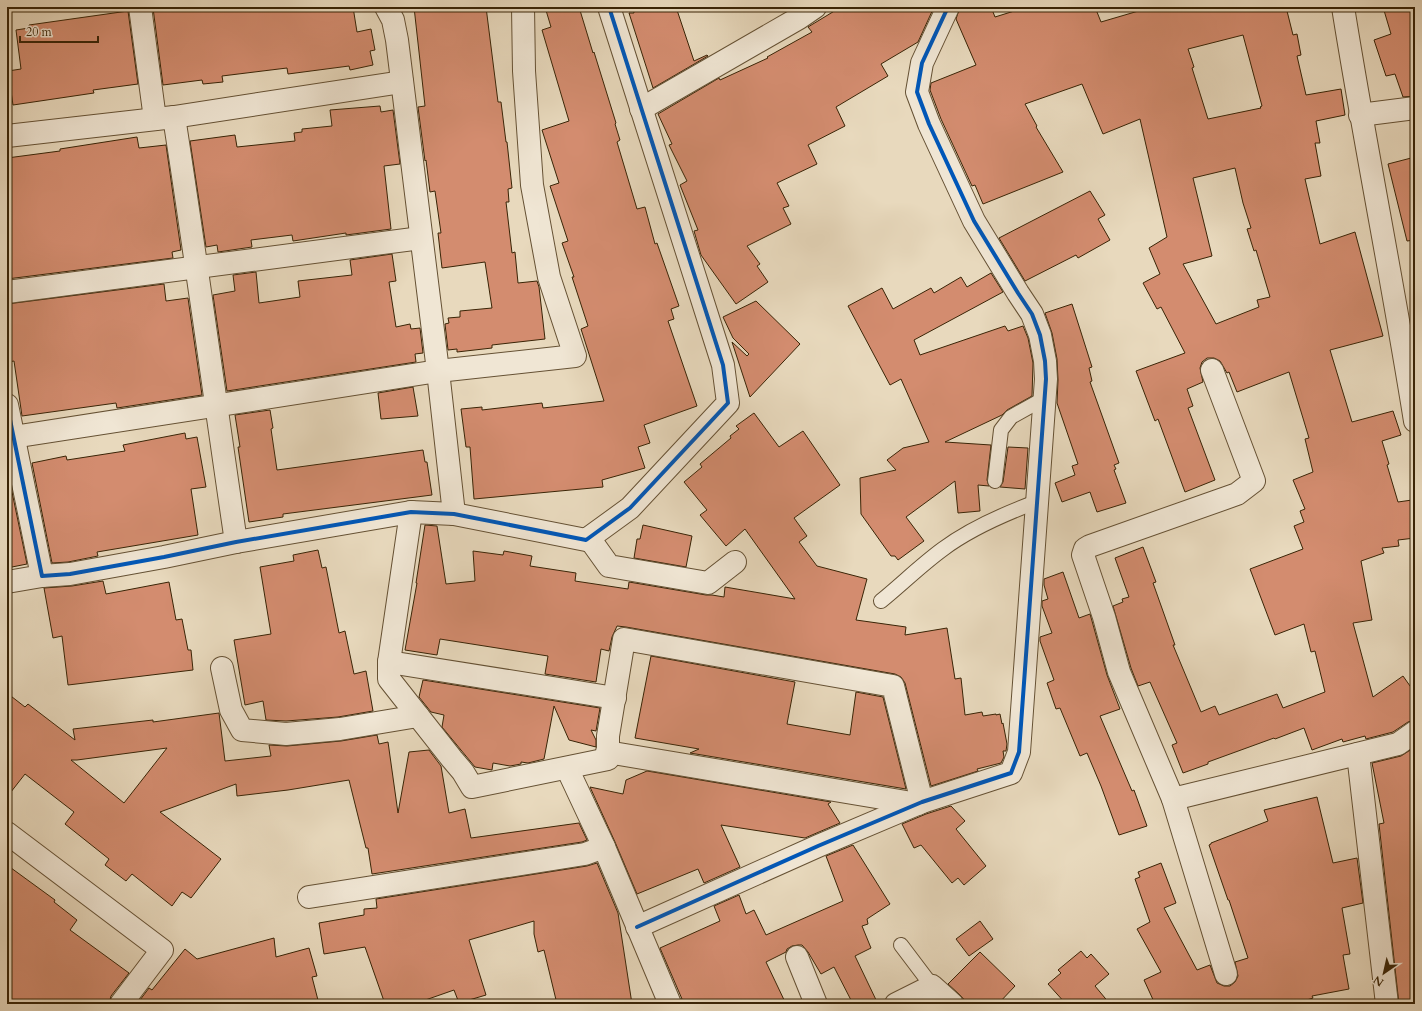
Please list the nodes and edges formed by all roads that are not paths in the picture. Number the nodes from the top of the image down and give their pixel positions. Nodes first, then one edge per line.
1 (140, 7) edge
2 (386, 7) edge
3 (523, 7) edge
4 (609, 7) edge
5 (815, 7) edge
6 (948, 7) edge
7 (1343, 7) edge
8 (402, 82) junction
9 (1415, 108) edge
10 (641, 109) junction
11 (1360, 115) junction
12 (165, 118) junction
13 (7, 136) edge
14 (421, 238) junction
15 (198, 268) junction
16 (7, 292) edge
17 (1212, 370) dead end
18 (438, 371) junction
19 (1045, 398) junction
20 (216, 404) junction
21 (7, 405) edge
22 (1415, 422) edge
23 (11, 435) edge
24 (996, 481) dead end
25 (1036, 502) junction
26 (411, 512) junction
27 (454, 514) junction
28 (589, 538) junction
29 (236, 542) junction
30 (735, 562) dead end
31 (42, 576) junction
32 (7, 582) edge
33 (881, 601) dead end
34 (389, 662) junction
35 (222, 668) dead end
36 (614, 698) junction
37 (418, 716) junction
38 (1415, 732) edge
39 (607, 752) junction
40 (1358, 754) junction
41 (567, 768) junction
42 (1173, 799) junction
43 (920, 803) junction
44 (7, 834) edge
45 (604, 847) junction
46 (309, 897) dead end
47 (637, 926) junction
48 (901, 945) dead end
49 (797, 957) dead end
50 (1226, 974) dead end
51 (932, 986) junction
52 (121, 1004) edge
53 (670, 1004) edge
54 (816, 1004) edge
55 (896, 1004) edge
56 (952, 1004) edge
57 (1386, 1004) edge

1 - 12 street
2 - 8 street
3 - 18 street
4 - 10 street
5 - 10 street
6 - 19 street
7 - 11 street
8 - 12 street
8 - 14 street
9 - 11 street
10 - 28 street
11 - 22 street
12 - 13 street
12 - 15 street
14 - 15 street
14 - 18 street
15 - 16 street
15 - 20 street
17 - 42 street
18 - 20 street
18 - 27 street
19 - 24 lane
19 - 25 street
20 - 23 street
20 - 29 street
21 - 23 street
23 - 31 street
25 - 33 lane
25 - 43 street
26 - 27 street
26 - 29 street
26 - 34 street
27 - 28 street
28 - 30 street
29 - 31 street
31 - 32 street
34 - 36 street
34 - 37 street
35 - 37 street
36 - 39 street
36 - 43 street
37 - 41 street
38 - 40 street
39 - 41 street
39 - 43 street
40 - 42 street
40 - 57 street
41 - 45 street
42 - 50 street
43 - 47 street
44 - 52 street
45 - 46 street
45 - 47 street
47 - 53 street
48 - 51 lane
49 - 54 street
51 - 55 street
51 - 56 street

